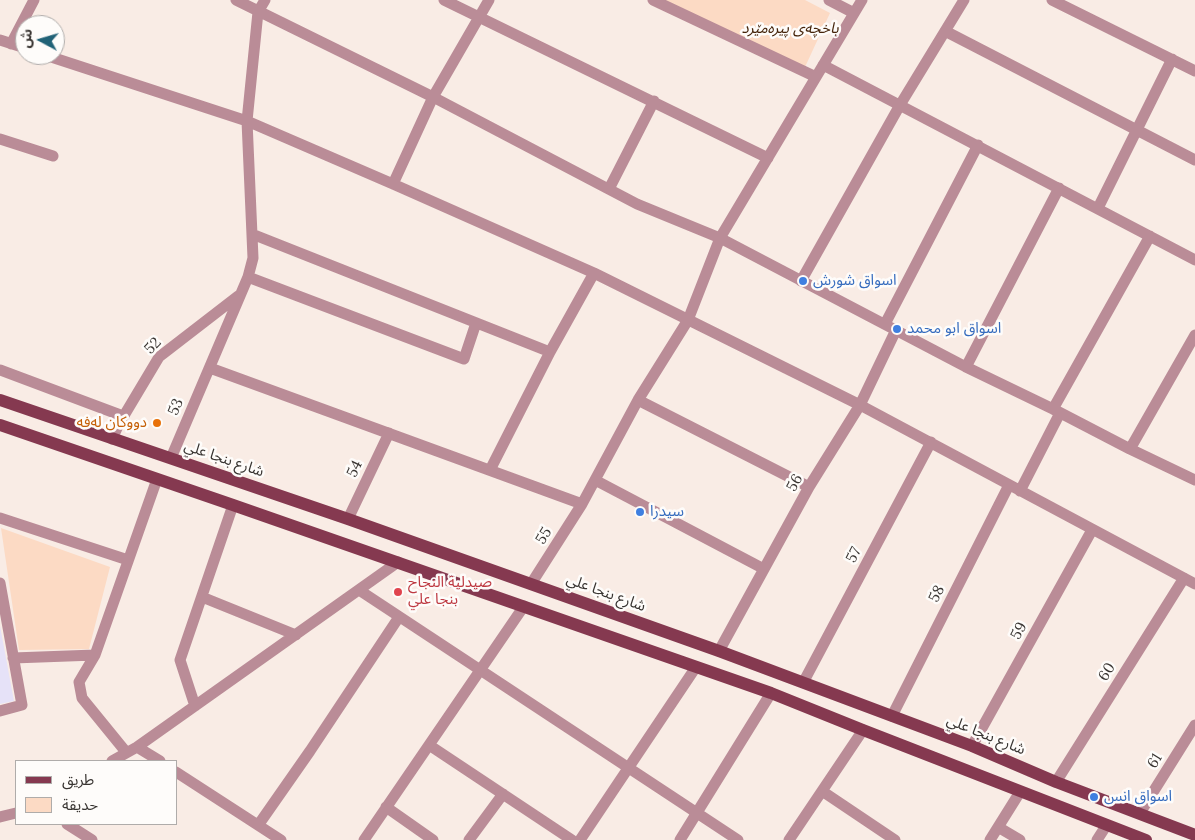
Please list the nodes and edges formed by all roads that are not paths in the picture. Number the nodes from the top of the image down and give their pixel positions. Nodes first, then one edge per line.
1 (34, 0) edge
2 (236, 0) edge
3 (265, 0) edge
4 (444, 0) edge
5 (489, 0) edge
6 (653, 0) edge
7 (829, 0) edge
8 (862, 0) edge
9 (964, 0) edge
10 (1052, 0) edge
11 (258, 12) junction
12 (854, 13) junction
13 (480, 17) junction
14 (945, 31) junction
15 (6, 42) edge
16 (1172, 59) junction
17 (65, 62) edge
18 (823, 65) junction
19 (1195, 71) edge
20 (816, 77) junction
21 (433, 97) junction
22 (654, 101) junction
23 (900, 105) junction
24 (247, 121) junction
25 (1136, 131) junction
26 (0, 139) edge
27 (978, 145) junction
28 (53, 156) dead end
29 (768, 158) junction
30 (1195, 160) edge
31 (394, 184) junction
32 (1059, 188) junction
33 (609, 189) junction
34 (1098, 208) junction
35 (252, 234) junction
36 (1150, 236) junction
37 (720, 238) junction
38 (1195, 260) edge
39 (594, 273) junction
40 (248, 277) junction
41 (801, 280) junction
42 (239, 295) junction
43 (688, 320) junction
44 (476, 323) junction
45 (890, 327) junction
46 (1195, 335) edge
47 (550, 352) junction
48 (966, 367) junction
49 (210, 368) junction
50 (0, 370) edge
51 (0, 400) edge
52 (638, 400) junction
53 (860, 405) junction
54 (1056, 411) junction
55 (123, 416) junction
56 (0, 425) edge
57 (389, 433) junction
58 (112, 439) junction
59 (931, 442) junction
60 (1130, 449) junction
61 (171, 458) junction
62 (490, 470) junction
63 (157, 479) junction
64 (595, 480) junction
65 (1195, 480) edge
66 (1009, 486) junction
67 (809, 488) junction
68 (1020, 491) junction
69 (582, 504) junction
70 (233, 505) junction
71 (0, 518) edge
72 (348, 518) junction
73 (1092, 530) junction
74 (128, 560) junction
75 (398, 562) junction
76 (764, 569) junction
77 (1184, 578) junction
78 (0, 583) edge
79 (531, 584) junction
80 (1195, 584) edge
81 (359, 590) junction
82 (202, 597) junction
83 (582, 602) junction
84 (524, 606) junction
85 (399, 616) junction
86 (575, 624) junction
87 (296, 635) junction
88 (719, 650) junction
89 (95, 655) junction
90 (13, 658) junction
91 (696, 666) junction
92 (480, 670) junction
93 (804, 681) junction
94 (771, 693) junction
95 (195, 706) junction
96 (0, 711) edge
97 (892, 716) junction
98 (1195, 725) edge
99 (863, 730) junction
100 (429, 745) junction
101 (972, 746) junction
102 (137, 747) junction
103 (126, 752) junction
104 (114, 760) edge
105 (158, 760) edge
106 (628, 768) junction
107 (178, 773) edge
108 (1056, 782) junction
109 (822, 791) junction
110 (1020, 792) junction
111 (503, 794) junction
112 (386, 807) junction
113 (15, 813) edge
114 (698, 813) junction
115 (1140, 813) junction
116 (0, 817) edge
117 (259, 824) junction
118 (69, 825) edge
119 (1106, 826) junction
120 (998, 827) junction
121 (1195, 835) edge
122 (92, 840) edge
123 (281, 840) edge
124 (364, 840) edge
125 (433, 840) edge
126 (469, 840) edge
127 (572, 840) edge
128 (580, 840) edge
129 (680, 840) edge
130 (738, 840) edge
131 (789, 840) edge
132 (895, 840) edge
133 (990, 840) edge
134 (1020, 840) edge
135 (1097, 840) edge
136 (1146, 840) edge

1 - 15 street
2 - 11 street
3 - 11 street
4 - 13 street
5 - 13 street
6 - 20 street
7 - 12 street
8 - 12 street, 55
9 - 14 street
10 - 16 street
11 - 21 street
11 - 24 street, 53
12 - 18 street, 55
13 - 21 street
13 - 22 street
14 - 23 street
14 - 25 street
16 - 19 street
16 - 25 street
17 - 24 street
18 - 20 street, 55
18 - 23 street
20 - 29 street, 55
21 - 31 street
21 - 33 street
22 - 29 street
22 - 33 street
23 - 27 street
23 - 41 street
24 - 31 street
24 - 35 street, 53
25 - 30 street
25 - 34 street
26 - 28 street
27 - 32 street
27 - 45 street, 56
29 - 37 street, 55
31 - 39 street
32 - 34 street
32 - 48 street
33 - 37 street
34 - 36 street
35 - 40 street, 53
35 - 44 street
36 - 38 street
36 - 54 street
37 - 41 street
37 - 43 street, 55
39 - 43 street
39 - 47 street
40 - 42 street, 53
40 - 44 street
41 - 45 street
42 - 49 street, 53
42 - 55 street, 52
43 - 52 street, 55
43 - 53 street
44 - 47 street
45 - 48 street
45 - 53 street, 56
46 - 60 street
47 - 62 street
48 - 54 street
49 - 57 street
49 - 61 street, 53
50 - 55 street
51 - 58 main road, شارع بنجا علي
52 - 64 street, 55
52 - 67 street
53 - 59 street
53 - 67 street, 56
54 - 60 street
54 - 68 street
55 - 58 street, 52
56 - 63 main road
57 - 62 street
57 - 72 street, 54
58 - 61 main road, شارع بنجا علي
59 - 66 street
59 - 93 street, 57
60 - 65 street
61 - 72 main road, شارع بنجا علي
62 - 69 street
63 - 70 main road
63 - 74 street
64 - 69 street, 55
64 - 76 street
66 - 68 street
66 - 97 street, 58
67 - 76 street, 56
68 - 73 street
69 - 79 street, 55
70 - 75 main road
70 - 82 street
71 - 74 street
72 - 79 main road, شارع بنجا علي
73 - 77 street
73 - 101 street, 59
74 - 89 street
75 - 81 street
75 - 84 main road
76 - 88 street, 56
77 - 80 street
77 - 108 street, 60
78 - 90 street
79 - 83 main road, شارع بنجا علي
81 - 85 street
81 - 87 street
82 - 87 street
82 - 95 street
83 - 86 main road
83 - 88 main road, شارع بنجا علي
84 - 86 main road
84 - 92 street
85 - 92 street
85 - 117 street
86 - 91 main road
87 - 95 street
88 - 93 main road, شارع بنجا علي
89 - 90 street
89 - 103 street
90 - 96 street
91 - 94 main road
91 - 106 street
92 - 100 street
92 - 106 street
93 - 97 main road, شارع بنجا علي
94 - 99 main road
94 - 114 street
95 - 102 street
97 - 101 main road, شارع بنجا علي
98 - 115 street, 61
99 - 109 street
99 - 110 main road
100 - 111 street
100 - 112 street
101 - 108 main road, شارع بنجا علي
102 - 103 street
102 - 105 street
103 - 104 street
106 - 114 street
106 - 128 street
107 - 117 street
108 - 115 main road, شارع بنجا علي
109 - 131 street
109 - 132 street
110 - 119 main road
110 - 120 street
111 - 126 street
111 - 127 street
112 - 124 street
112 - 125 street
113 - 116 street
114 - 129 street
114 - 130 street
115 - 121 main road, شارع بنجا علي
117 - 123 street
118 - 122 street
119 - 135 street
119 - 136 main road
120 - 133 street
120 - 134 street

